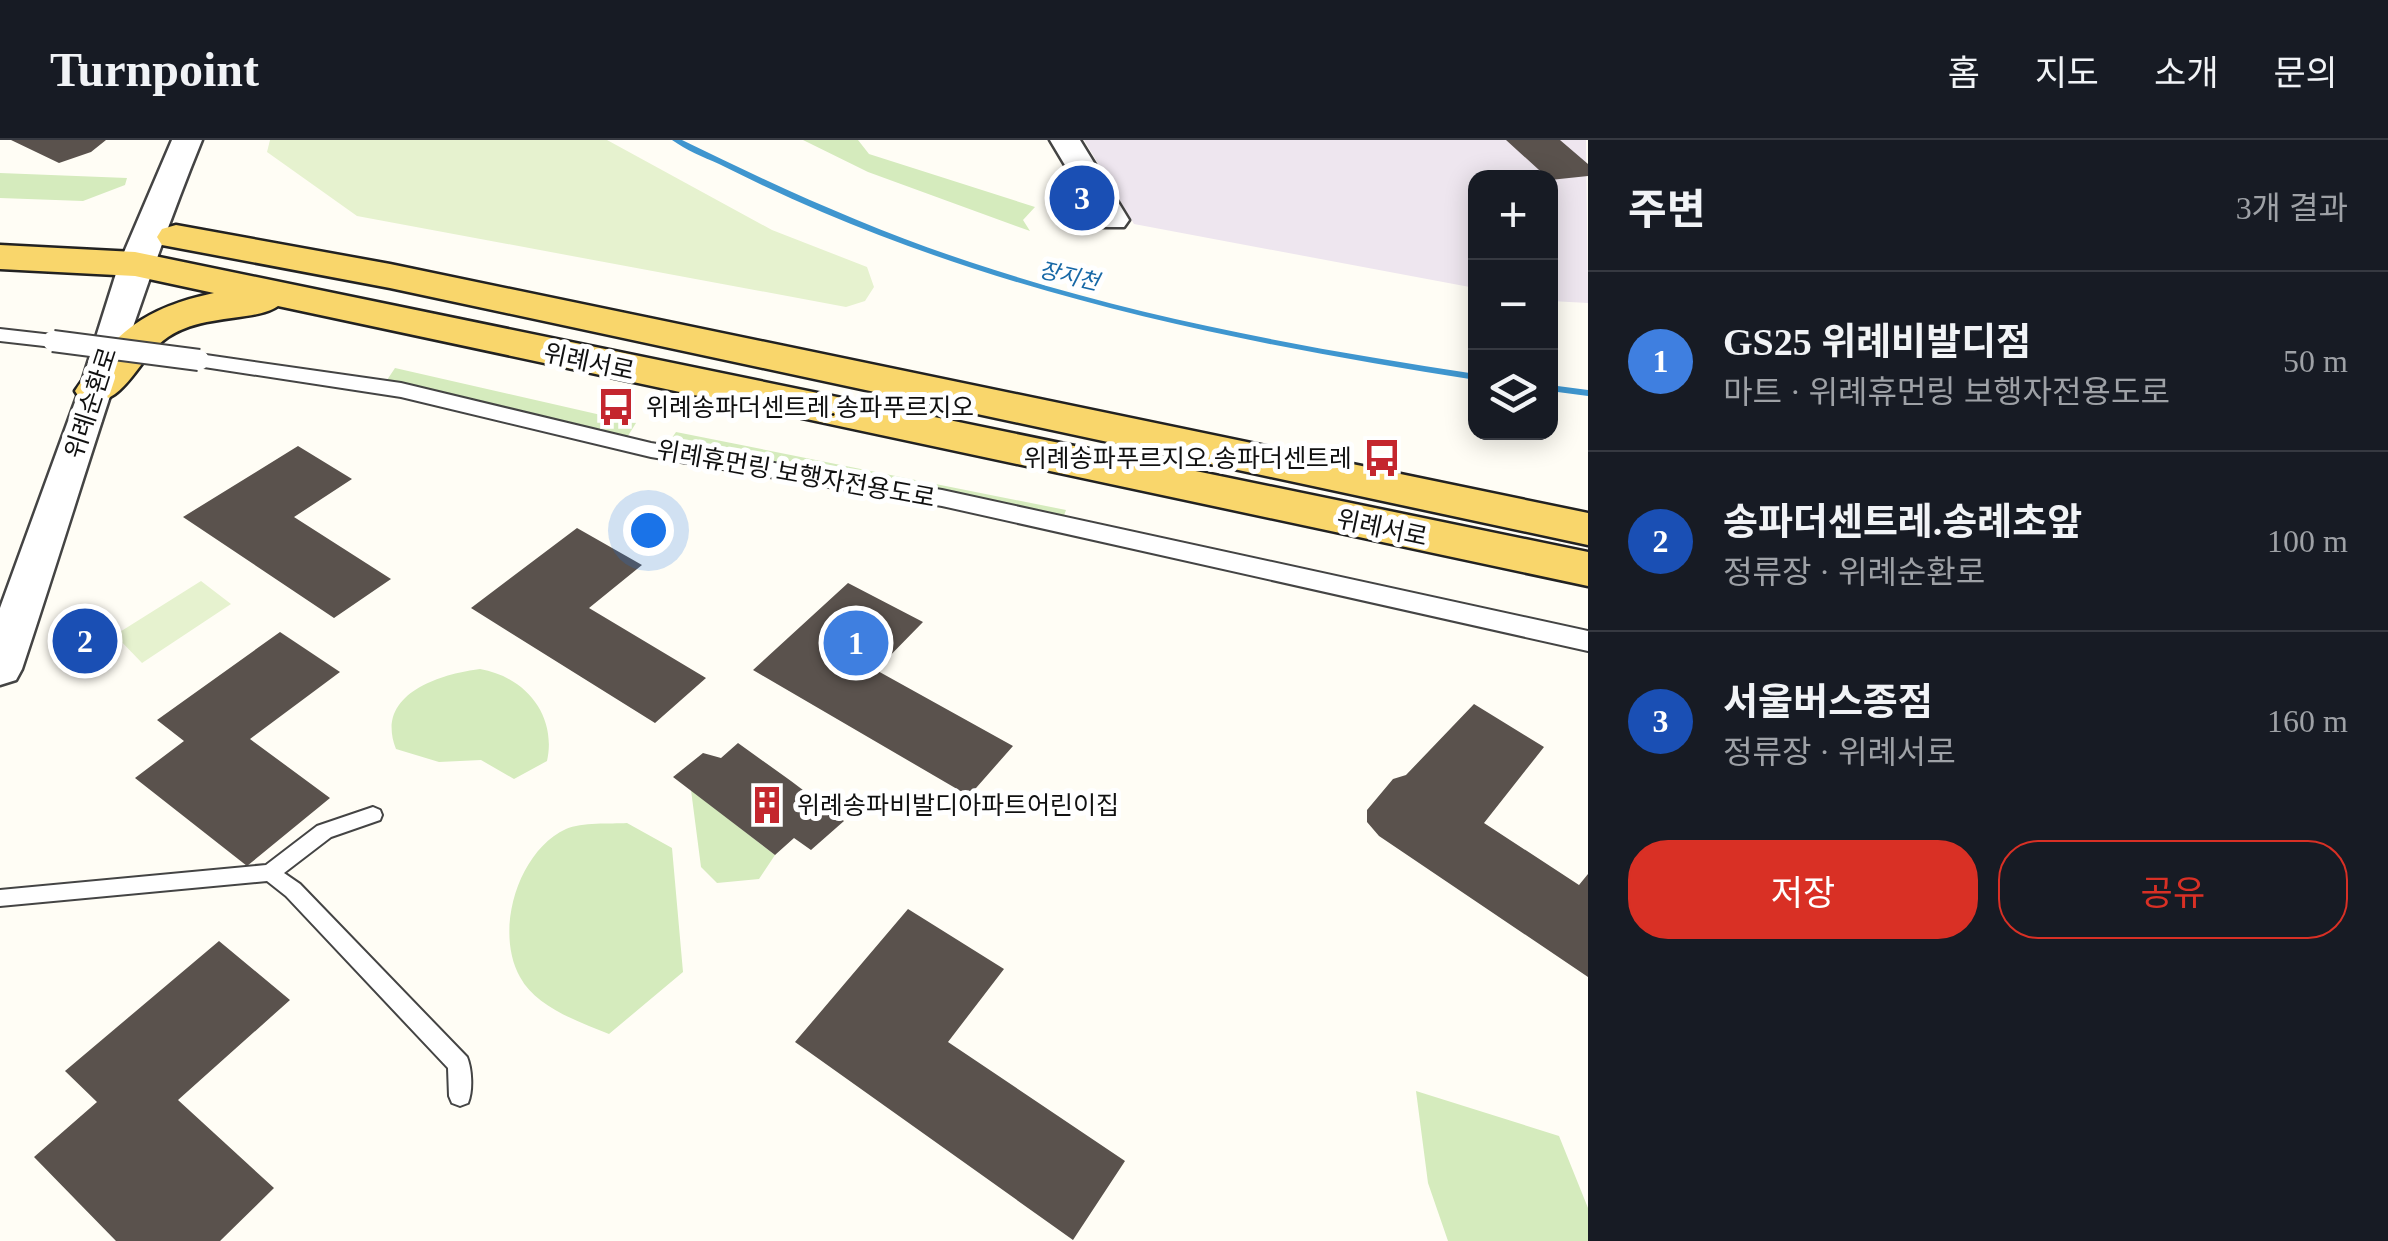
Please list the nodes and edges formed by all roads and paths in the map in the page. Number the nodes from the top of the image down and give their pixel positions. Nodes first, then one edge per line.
1 (187, 140) edge
2 (1066, 140) edge
3 (1113, 220) dead end
4 (0, 224) edge
5 (142, 248) junction
6 (0, 257) edge
7 (314, 301) junction
8 (0, 335) edge
9 (98, 391) junction
10 (1588, 529) edge
11 (1588, 570) edge
12 (1588, 641) edge
13 (0, 666) edge
14 (373, 816) dead end
15 (270, 873) junction
16 (0, 898) edge
17 (460, 1096) dead end

1 - 5 street, 위례순환로
2 - 3 street
4 - 5 main road, 위례서로
5 - 6 main road, 위례서로
5 - 7 main road, 위례서로
5 - 9 street, 위례순환로
5 - 10 main road, 위례서로
7 - 9 main road
7 - 11 main road, 위례서로
8 - 12 street, 위례휴먼링 보행자전용도로, bridge
9 - 13 street, 위례순환로
14 - 15 lane
15 - 16 lane
15 - 17 lane

